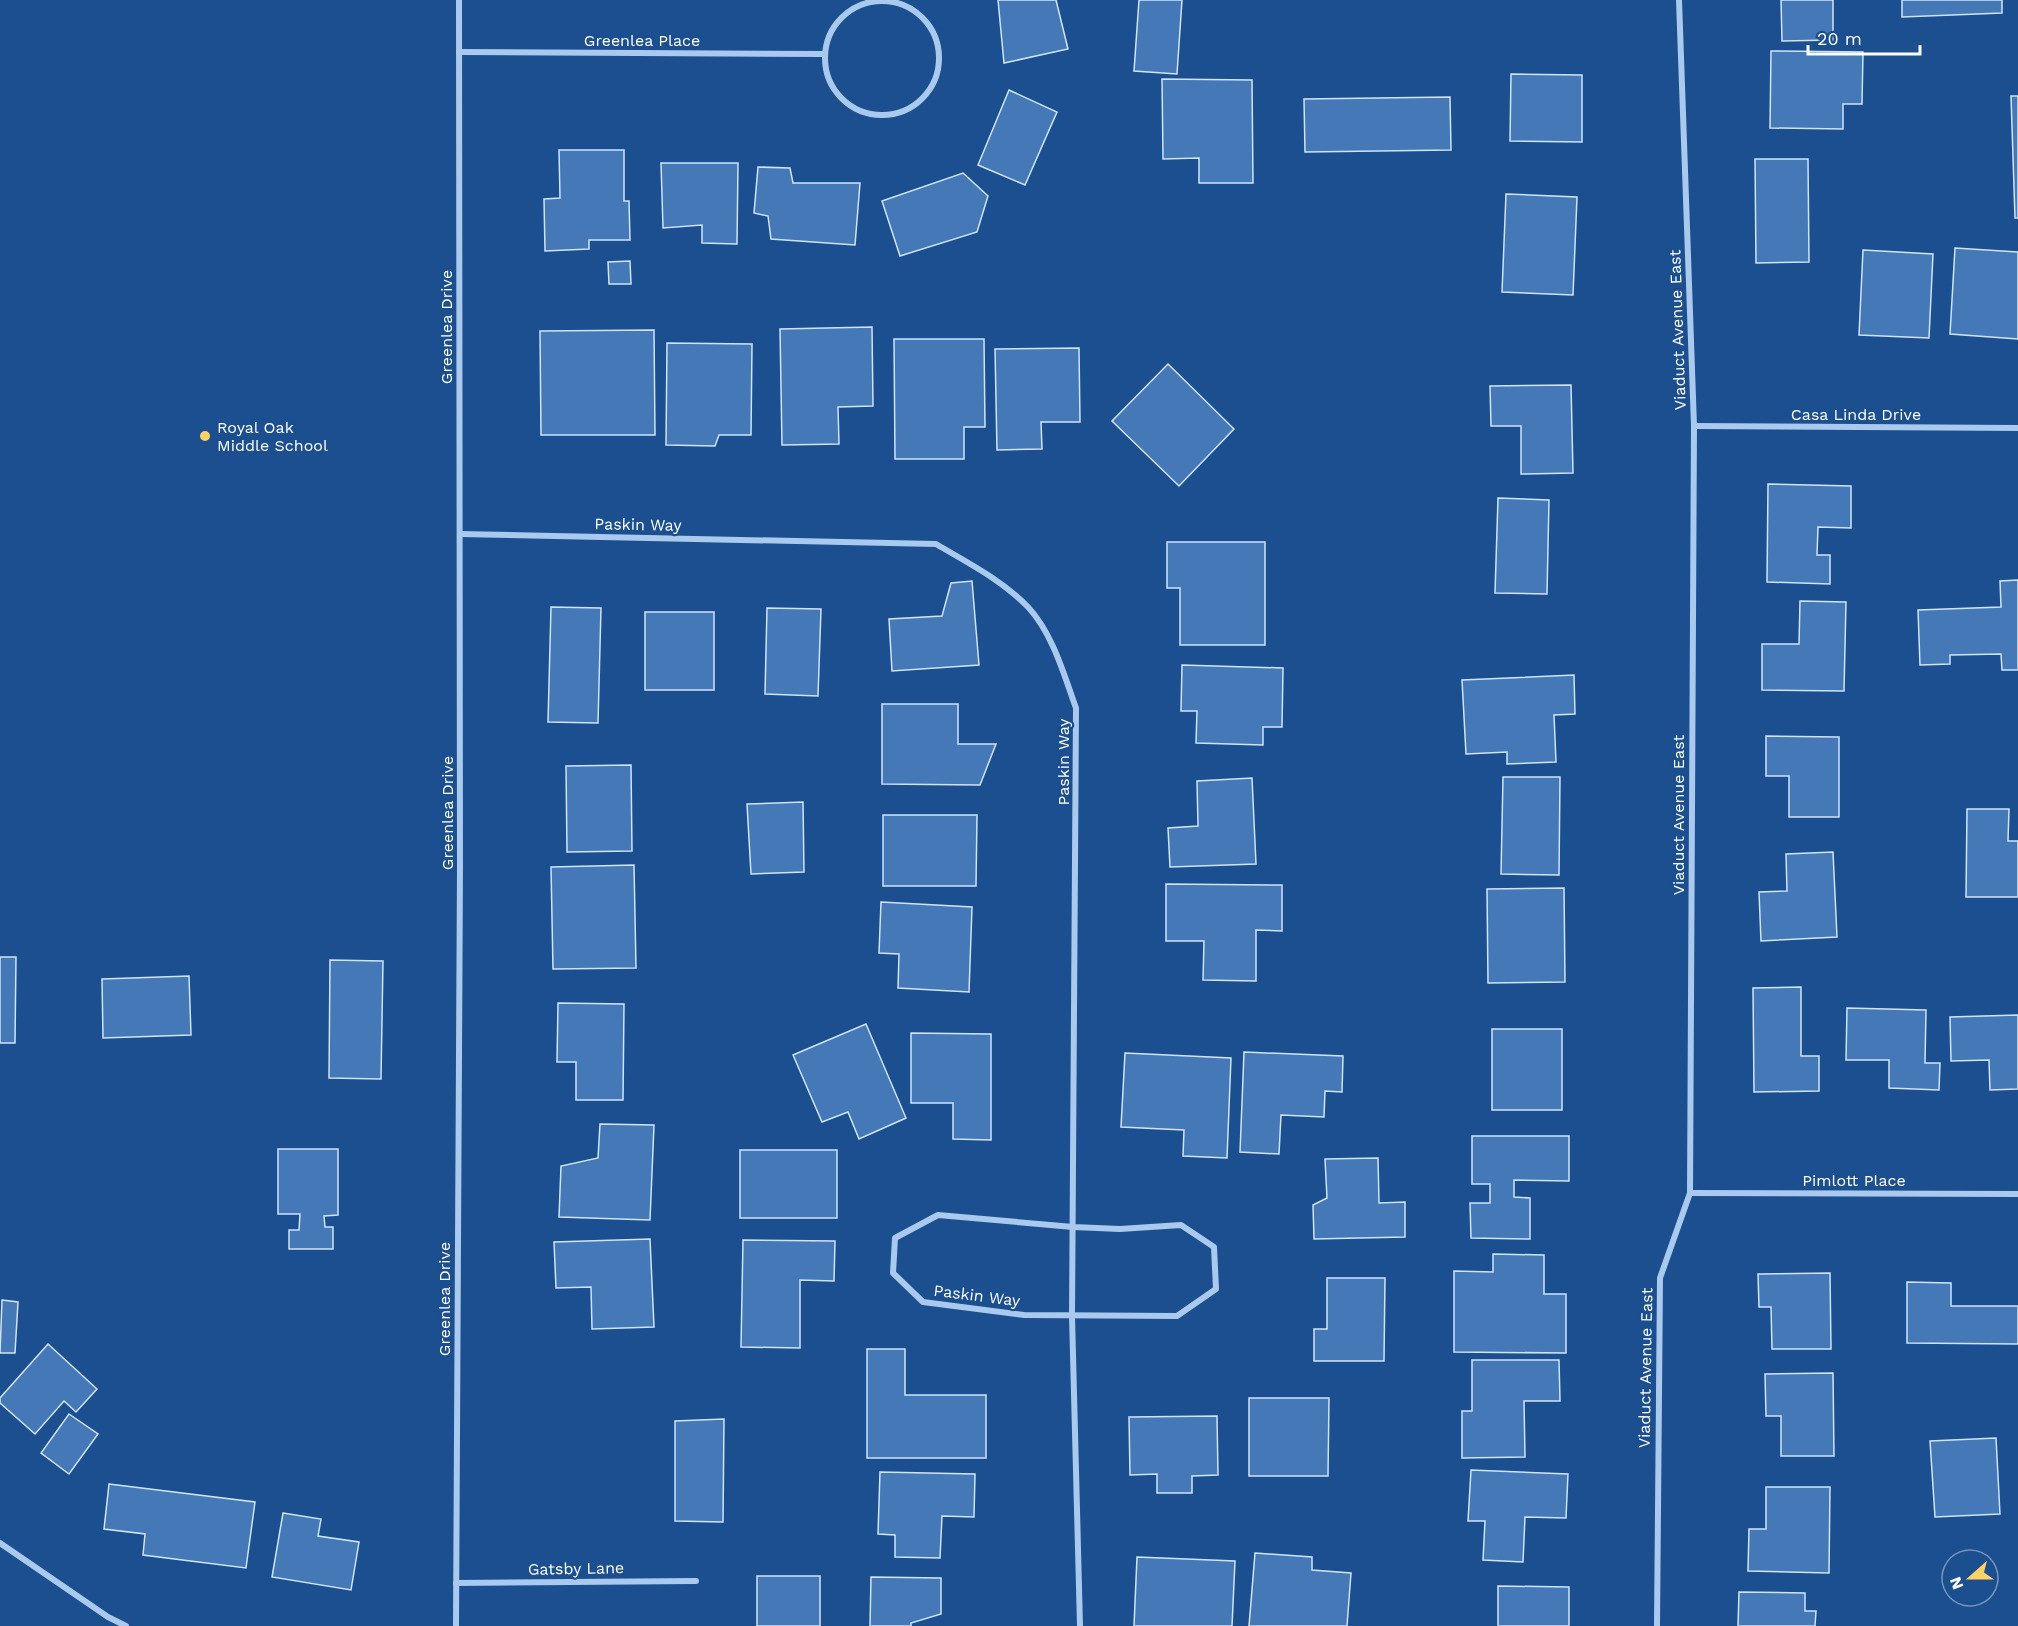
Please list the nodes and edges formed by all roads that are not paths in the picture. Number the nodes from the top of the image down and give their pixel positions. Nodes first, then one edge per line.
1 (459, 0) edge
2 (1679, 0) edge
3 (459, 52) junction
4 (824, 54) junction
5 (1694, 426) junction
6 (2018, 428) edge
7 (460, 534) junction
8 (1690, 1193) junction
9 (2018, 1194) edge
10 (1073, 1227) junction
11 (1072, 1316) junction
12 (0, 1543) edge
13 (696, 1581) dead end
14 (456, 1583) junction
15 (126, 1626) edge
16 (456, 1626) edge
17 (1080, 1626) edge
18 (1657, 1626) edge

1 - 3 street, Greenlea Drive
2 - 5 street, Viaduct Avenue East
3 - 4 street, Greenlea Place
3 - 7 street, Greenlea Drive
4 - 4 street
5 - 6 street, Casa Linda Drive
5 - 8 street, Viaduct Avenue East
7 - 10 street, Paskin Way
7 - 14 street, Greenlea Drive
8 - 9 street, Pimlott Place
8 - 18 street, Viaduct Avenue East
10 - 11 street, Paskin Way
10 - 11 street, Paskin Way
10 - 11 street, Paskin Way
11 - 17 street, Paskin Way
12 - 15 street
13 - 14 street, Gatsby Lane
14 - 16 street, Greenlea Drive

